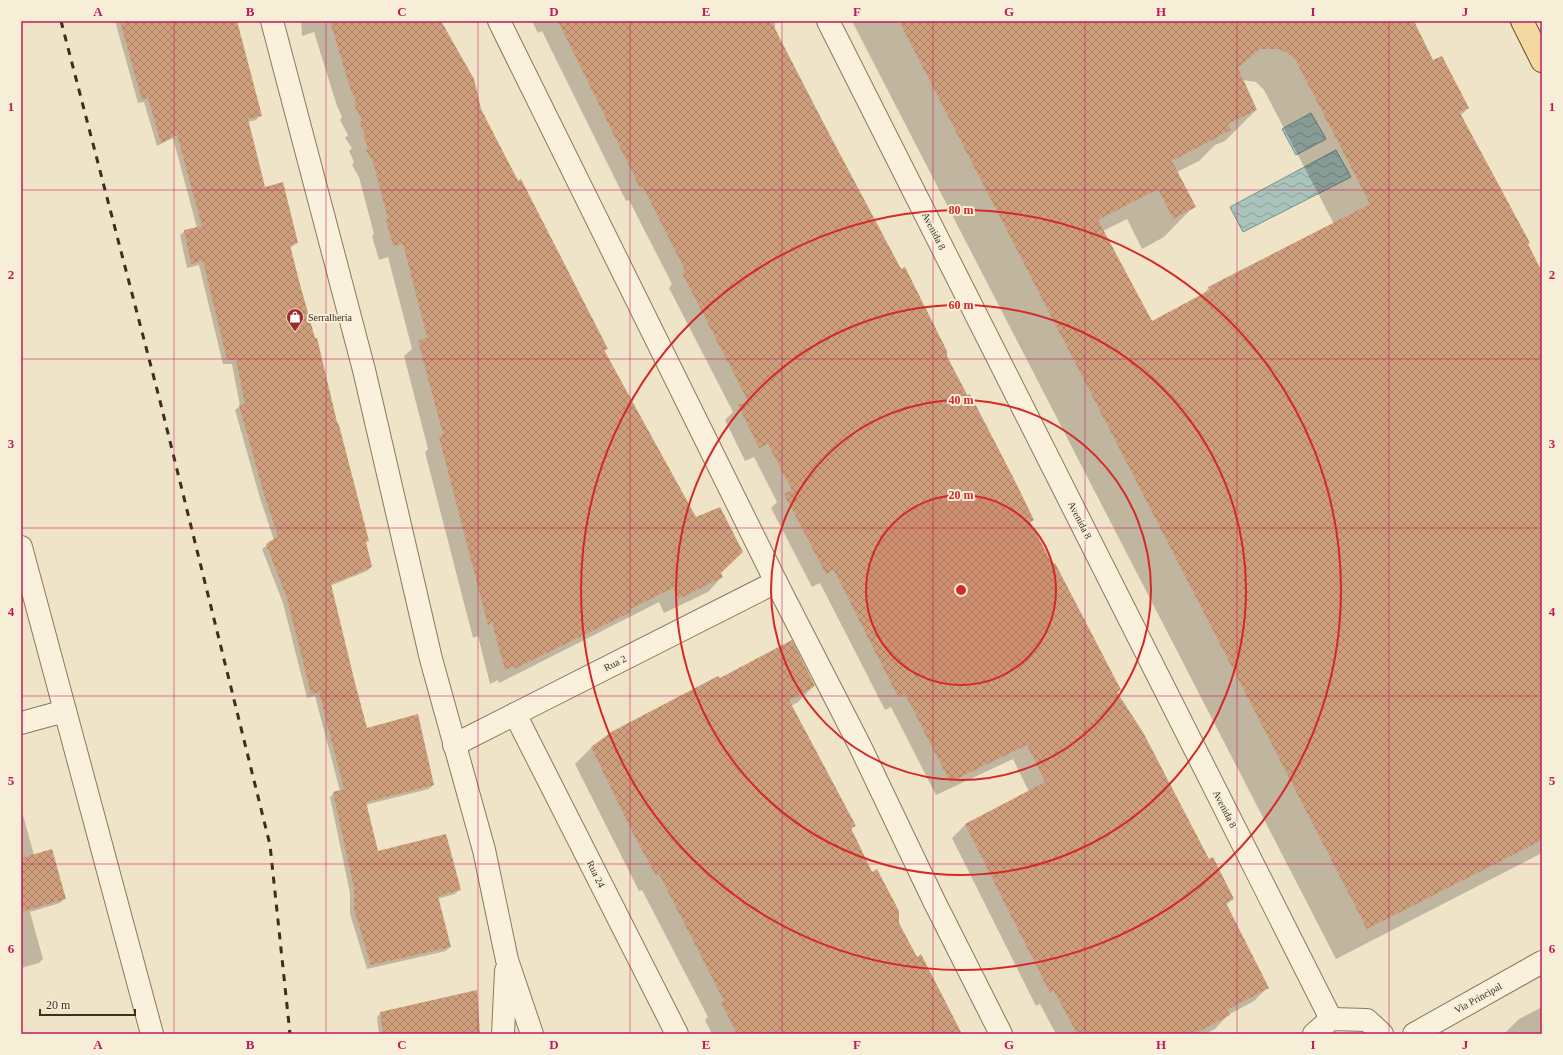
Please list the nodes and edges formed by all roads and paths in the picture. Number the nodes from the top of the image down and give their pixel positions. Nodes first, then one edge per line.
1 (272, 21) edge
2 (499, 21) edge
3 (828, 21) edge
4 (1522, 21) edge
5 (1542, 61) edge
6 (21, 547) edge
7 (776, 582) junction
8 (65, 712) junction
9 (515, 714) junction
10 (21, 723) edge
11 (454, 745) junction
12 (507, 960) junction
13 (1542, 962) edge
14 (1331, 1019) junction
15 (152, 1034) edge
16 (503, 1034) edge
17 (532, 1034) edge
18 (677, 1034) edge
19 (1001, 1034) edge
20 (1314, 1034) edge
21 (1382, 1034) edge
22 (1414, 1034) edge

1 - 11 street
2 - 7 street
3 - 14 street, Avenida 8
4 - 5 main road
6 - 8 street
7 - 9 street, Rua 2
7 - 19 street
8 - 10 street
8 - 15 street
9 - 11 street, Rua 2
9 - 18 street, Rua 24
11 - 12 street
12 - 16 street
12 - 17 street
13 - 22 street, Via Principal
14 - 20 street
14 - 21 street

